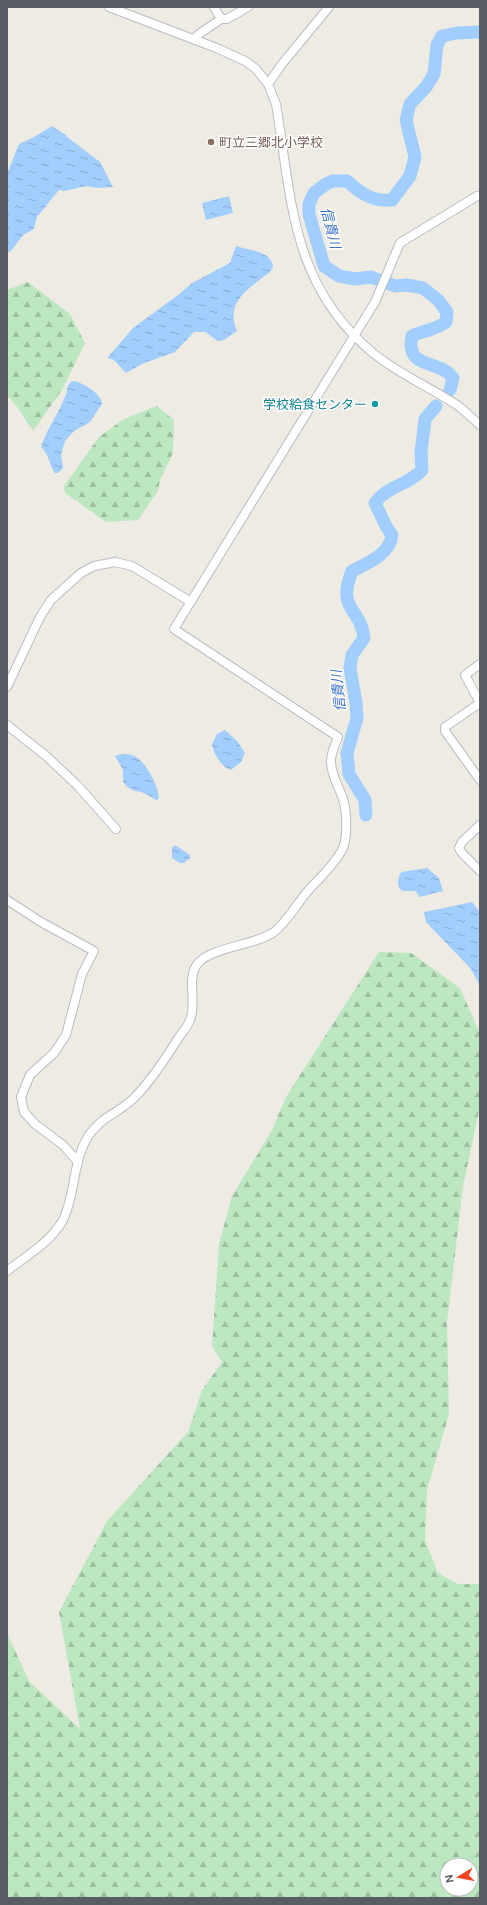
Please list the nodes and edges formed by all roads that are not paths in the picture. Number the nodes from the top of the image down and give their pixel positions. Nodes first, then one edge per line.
1 (109, 7) edge
2 (214, 7) edge
3 (248, 7) edge
4 (328, 7) edge
5 (221, 19) junction
6 (194, 39) junction
7 (268, 84) junction
8 (477, 196) dead end
9 (353, 335) junction
10 (480, 425) edge
11 (191, 602) junction
12 (480, 664) edge
13 (7, 687) edge
14 (7, 725) edge
15 (480, 780) edge
16 (480, 825) edge
17 (116, 829) dead end
18 (480, 871) edge
19 (7, 900) edge
20 (78, 1162) junction
21 (7, 1271) edge

1 - 6 street
2 - 5 street
3 - 5 street
4 - 7 street
5 - 6 street
6 - 7 street
7 - 9 street
8 - 9 street
9 - 10 street
9 - 11 street
11 - 13 street
11 - 20 street
12 - 15 street
14 - 17 street
16 - 18 street
19 - 20 street
20 - 21 street

